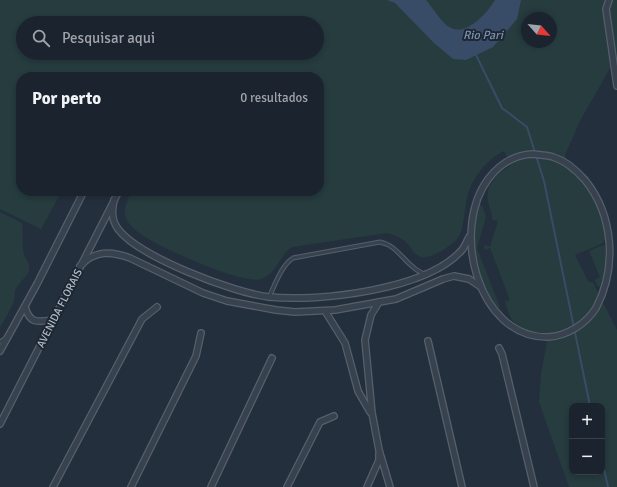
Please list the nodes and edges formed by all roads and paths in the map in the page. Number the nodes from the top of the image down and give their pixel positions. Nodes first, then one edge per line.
1 (609, 0) edge
2 (615, 65) edge
3 (617, 86) edge
4 (81, 196) edge
5 (116, 196) edge
6 (114, 200) junction
7 (470, 235) junction
8 (80, 266) junction
9 (424, 274) junction
10 (482, 288) junction
11 (269, 297) junction
12 (380, 302) junction
13 (25, 307) junction
14 (157, 307) dead end
15 (325, 311) junction
16 (53, 320) junction
17 (201, 333) dead end
18 (8, 337) junction
19 (428, 341) dead end
20 (0, 342) edge
21 (499, 348) dead end
22 (0, 351) edge
23 (272, 358) dead end
24 (372, 414) junction
25 (334, 416) dead end
26 (0, 424) edge
27 (379, 450) junction
28 (53, 487) edge
29 (131, 487) edge
30 (211, 487) edge
31 (287, 487) edge
32 (367, 487) edge
33 (390, 487) edge
34 (462, 487) edge
35 (534, 487) edge

1 - 2 street
2 - 3 street
4 - 13 street
5 - 6 street, AVENIDA FLORAIS
6 - 8 street, AVENIDA FLORAIS
6 - 11 street
7 - 9 street
7 - 10 street
7 - 10 street
8 - 15 street
8 - 16 street, AVENIDA FLORAIS
9 - 11 street
9 - 11 lane
10 - 12 street
12 - 15 street
12 - 24 street
13 - 16 street
13 - 18 street
14 - 28 street
15 - 24 street
16 - 26 street, AVENIDA FLORAIS
17 - 29 street
18 - 20 lane
18 - 22 street
19 - 34 street
21 - 35 street
23 - 30 street
24 - 27 street
25 - 31 street
27 - 32 street
27 - 33 street

